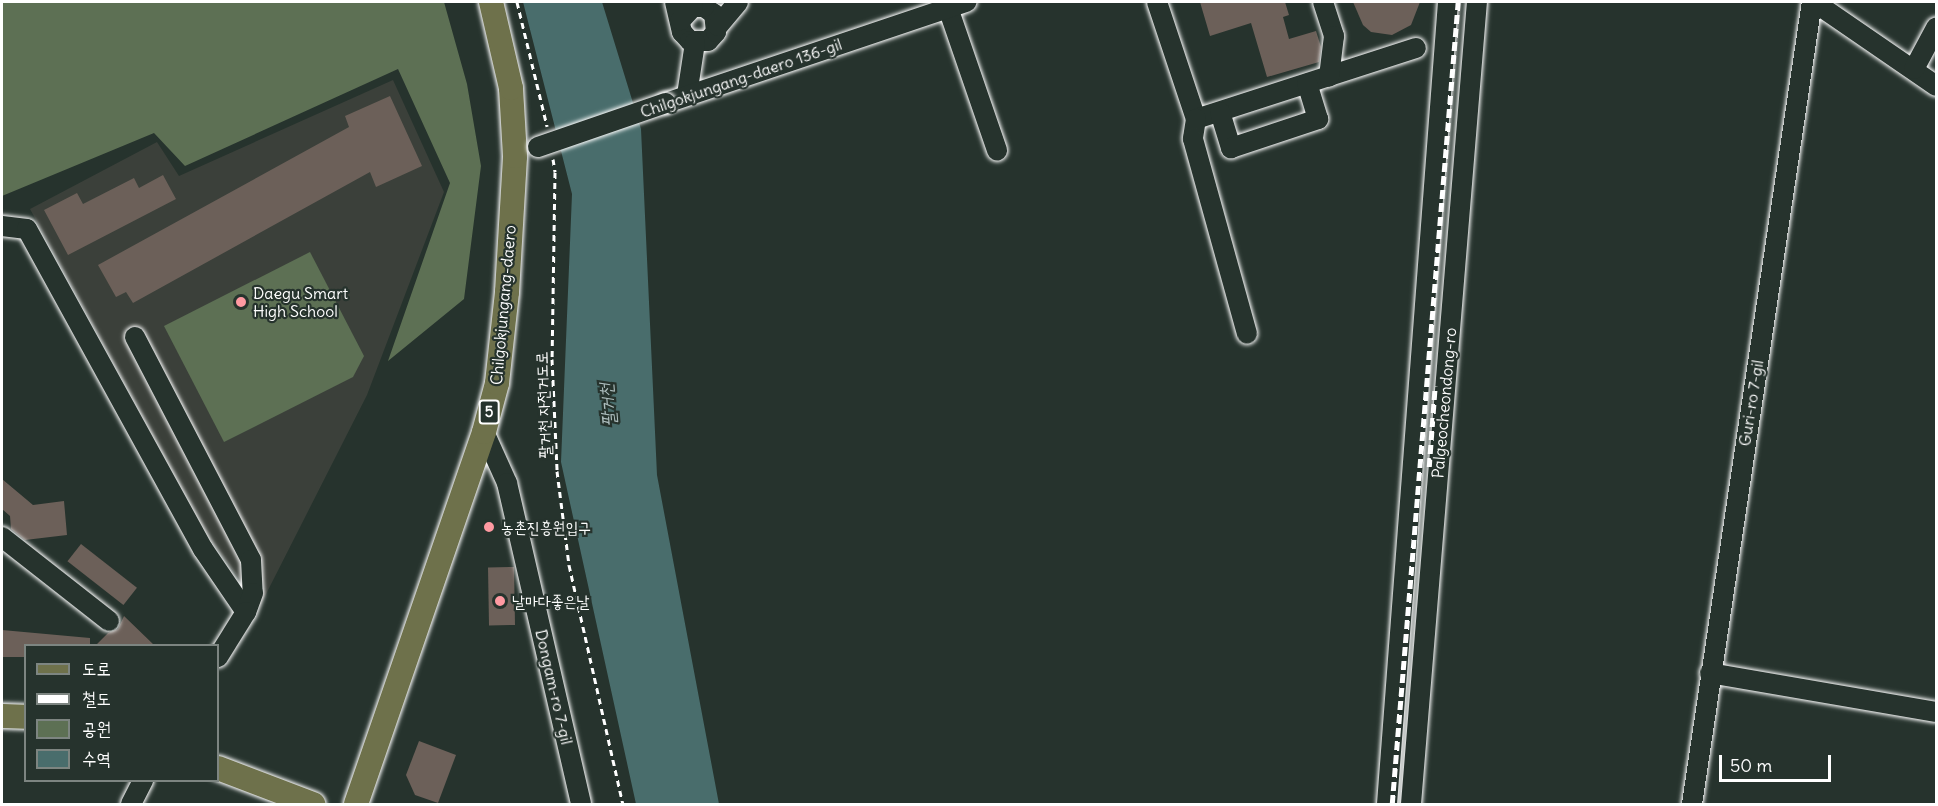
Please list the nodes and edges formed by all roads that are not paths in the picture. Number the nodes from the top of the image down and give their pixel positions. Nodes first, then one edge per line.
1 (491, 2) edge
2 (738, 2) edge
3 (966, 2) edge
4 (1157, 2) edge
5 (1323, 2) edge
6 (1448, 2) edge
7 (1477, 2) edge
8 (1813, 2) edge
9 (946, 5) edge
10 (678, 11) edge
11 (718, 26) junction
12 (1936, 28) edge
13 (695, 43) junction
14 (1416, 48) dead end
15 (1914, 69) junction
16 (1329, 77) junction
17 (1307, 84) junction
18 (1936, 86) edge
19 (687, 95) junction
20 (1220, 112) junction
21 (1196, 119) junction
22 (997, 150) dead end
23 (515, 156) junction
24 (2, 226) edge
25 (1247, 334) dead end
26 (135, 337) dead end
27 (484, 432) junction
28 (2, 537) edge
29 (246, 612) junction
30 (109, 621) dead end
31 (219, 655) edge
32 (1710, 673) junction
33 (1936, 712) edge
34 (2, 716) edge
35 (24, 717) edge
36 (219, 768) edge
37 (313, 804) edge
38 (356, 804) edge
39 (581, 804) edge
40 (1387, 804) edge
41 (1411, 804) edge
42 (1692, 804) edge

1 - 23 main road, Chilgokjungang-daero / 5
2 - 11 street
3 - 9 street, Chilgokjungang-daero 136-gil
4 - 21 street
5 - 16 street
6 - 40 street, Palgeocheondong-ro
7 - 41 street, Palgeocheondong-ro
8 - 15 street
8 - 32 street, Guri-ro 7-gil
9 - 19 street, Chilgokjungang-daero 136-gil
9 - 22 street
10 - 11 street
10 - 13 street
11 - 13 street
12 - 15 street
13 - 19 street
14 - 16 street
15 - 18 street
16 - 17 street
17 - 20 street
17 - 20 street
19 - 23 street, Chilgokjungang-daero 136-gil, bridge
20 - 21 street
21 - 25 street
23 - 27 main road, Chilgokjungang-daero / 5
24 - 29 street
26 - 29 street
27 - 38 main road, Chilgokjungang-daero / 5
27 - 39 street, Dongam-ro 7-gil
28 - 30 street
29 - 31 street
32 - 33 street
32 - 42 street, Guri-ro 7-gil
34 - 35 main road
36 - 37 main road

